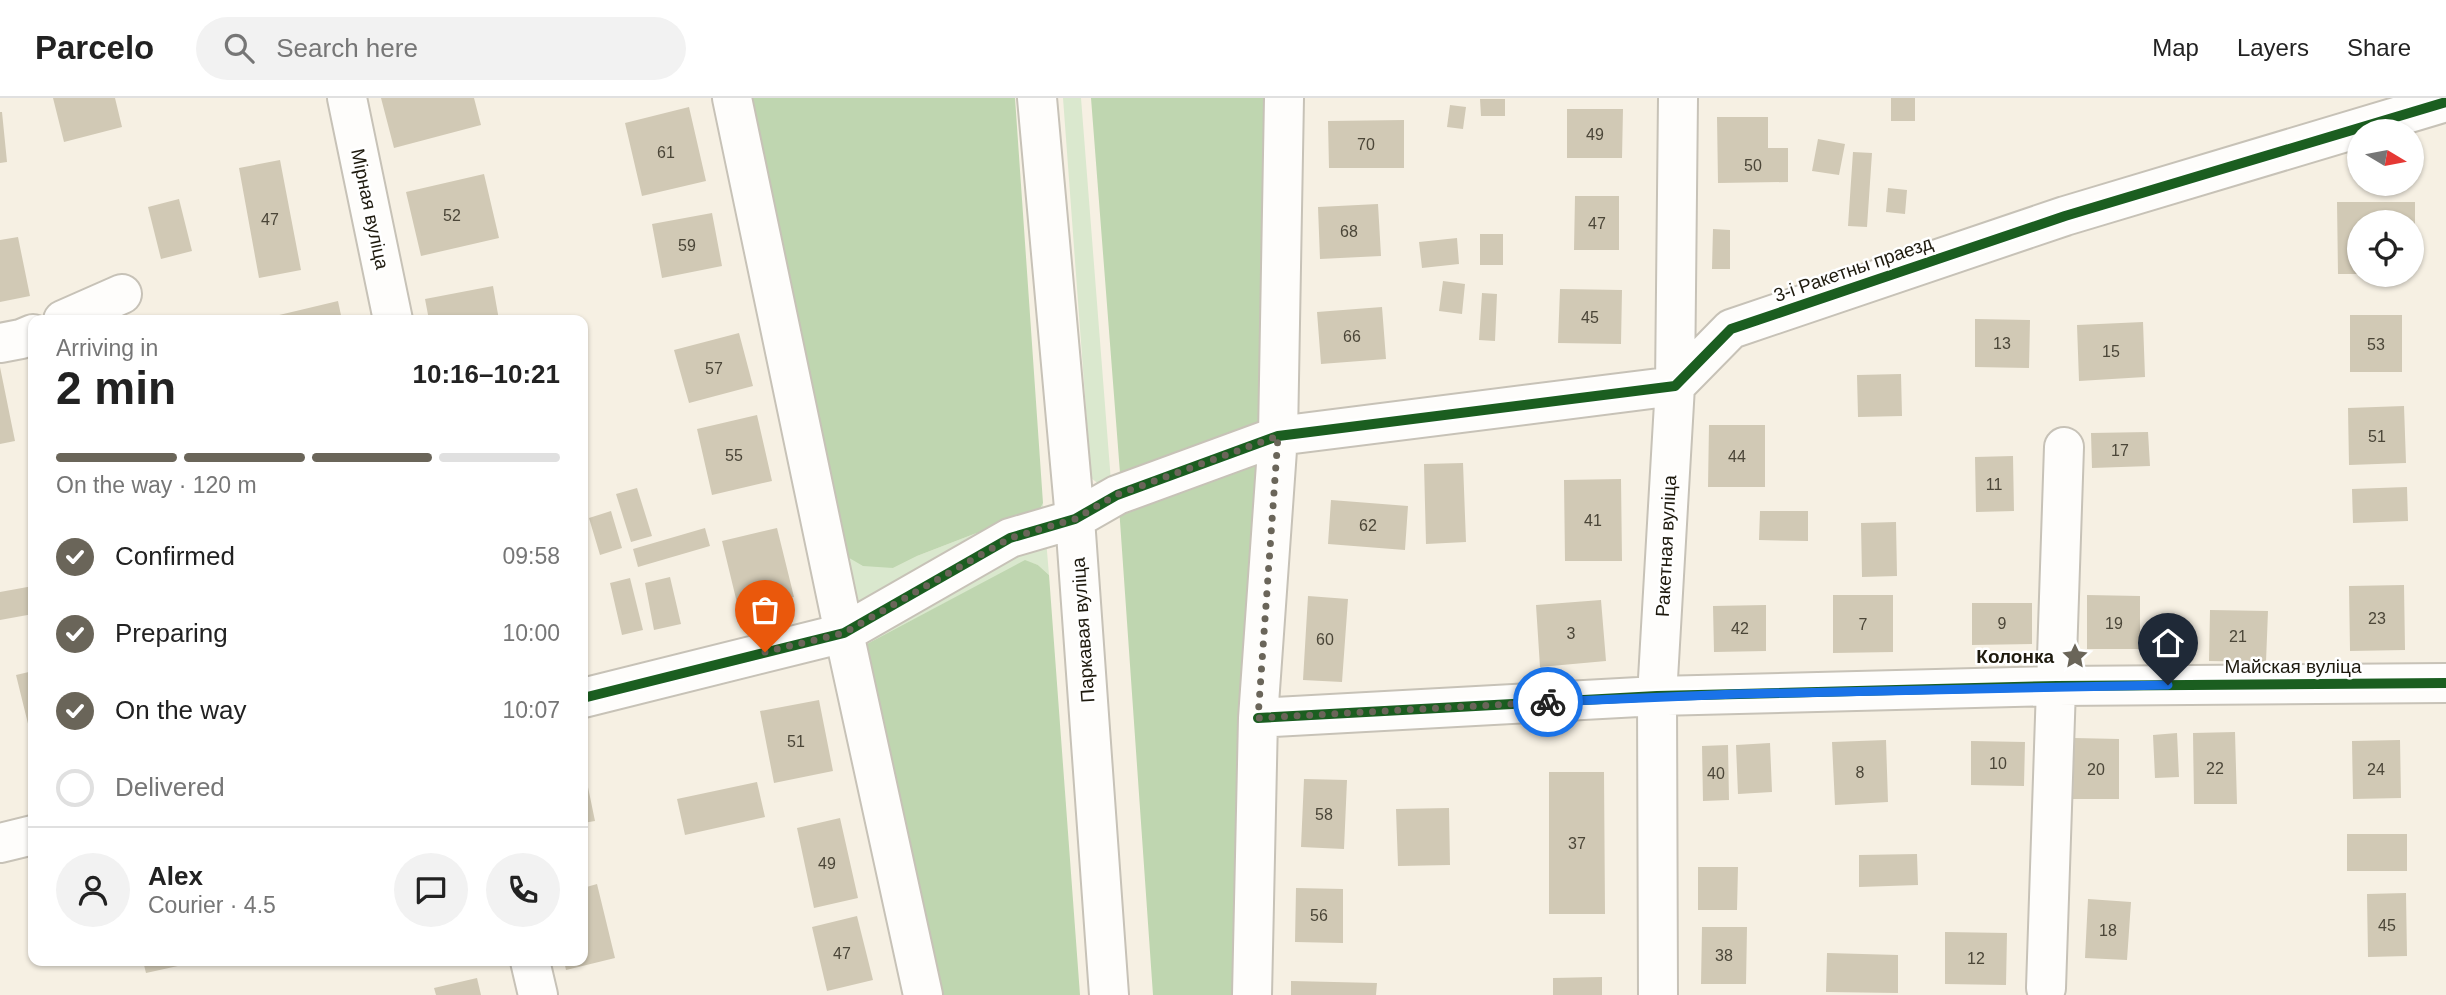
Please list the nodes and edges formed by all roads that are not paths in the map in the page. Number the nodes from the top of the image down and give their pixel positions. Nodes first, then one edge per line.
1 (347, 98) edge
2 (732, 98) edge
3 (1037, 98) edge
4 (1284, 98) edge
5 (1678, 98) edge
6 (2446, 102) edge
7 (122, 294) dead end
8 (74, 315) edge
9 (392, 315) edge
10 (28, 336) edge
11 (0, 343) edge
12 (1675, 386) junction
13 (1278, 436) junction
14 (2064, 447) dead end
15 (1075, 519) junction
16 (844, 633) junction
17 (2446, 683) edge
18 (2057, 685) junction
19 (1657, 696) junction
20 (588, 697) edge
21 (1258, 718) junction
22 (28, 836) edge
23 (0, 843) edge
24 (531, 966) edge
25 (2046, 988) dead end
26 (538, 995) edge
27 (923, 995) edge
28 (1109, 995) edge
29 (1252, 995) edge
30 (1658, 995) edge

1 - 9 street, Мірная вуліца
2 - 16 street
3 - 15 street, Паркавая вуліца
4 - 13 street
5 - 12 street, Ракетная вуліца
6 - 12 street, 3-і Ракетны праезд
7 - 8 street
10 - 11 street
12 - 13 street
12 - 19 street, Ракетная вуліца
13 - 15 street
13 - 21 street
14 - 18 street
15 - 16 street
15 - 28 street, Паркавая вуліца
16 - 20 street
16 - 27 street
17 - 18 street, Майская вуліца
18 - 19 street, Майская вуліца
18 - 25 street
19 - 21 street, Майская вуліца
19 - 30 street, Ракетная вуліца
21 - 29 street
22 - 23 street
24 - 26 street

